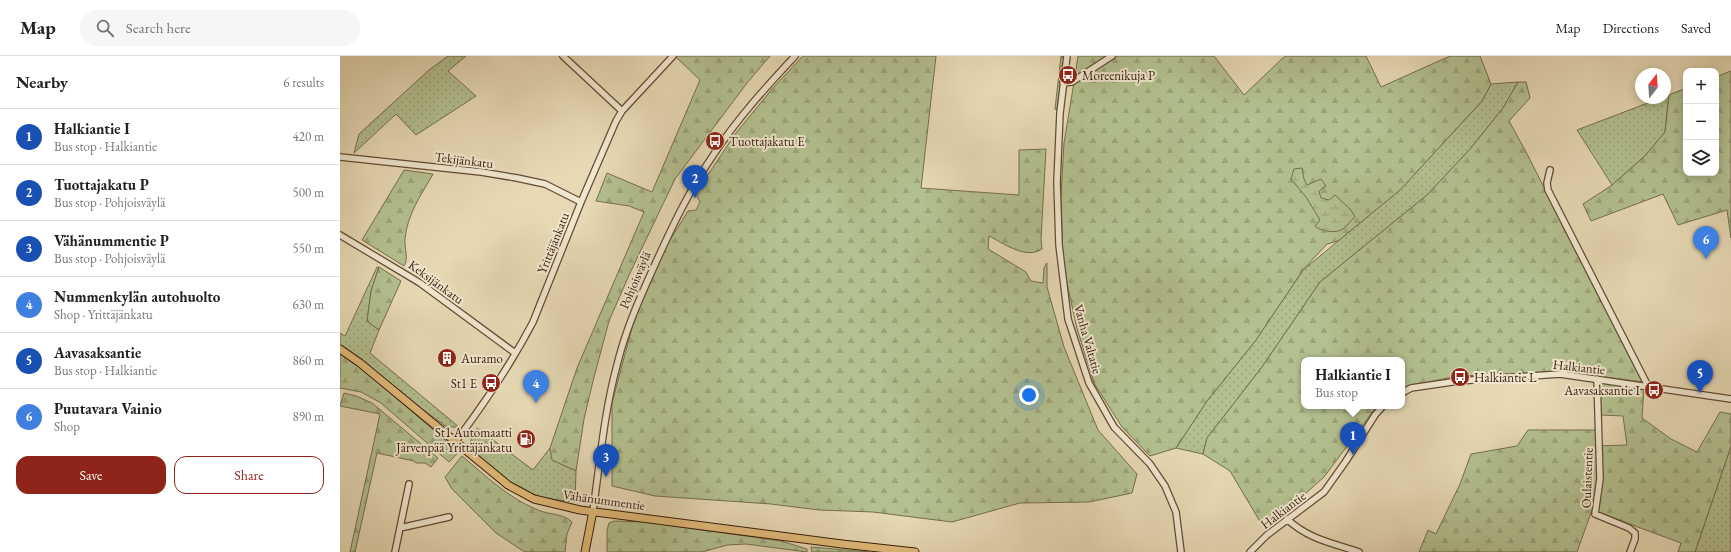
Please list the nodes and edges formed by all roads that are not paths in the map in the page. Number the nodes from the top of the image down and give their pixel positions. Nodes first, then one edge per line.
1 (563, 56) edge
2 (673, 56) edge
3 (795, 56) edge
4 (1067, 56) edge
5 (1112, 56) edge
6 (1063, 83) junction
7 (622, 111) junction
8 (340, 157) edge
9 (1550, 170) dead end
10 (581, 202) junction
11 (340, 234) edge
12 (340, 349) edge
13 (515, 353) junction
14 (1597, 379) junction
15 (1648, 386) junction
16 (1405, 391) edge
17 (1731, 399) edge
18 (1381, 409) edge
19 (456, 441) junction
20 (409, 484) dead end
21 (593, 511) junction
22 (448, 517) dead end
23 (1287, 519) junction
24 (400, 528) junction
25 (395, 552) edge
26 (585, 552) edge
27 (915, 552) edge
28 (1181, 552) edge
29 (1250, 552) edge
30 (1359, 552) edge
31 (1630, 552) edge

1 - 7 street
2 - 7 street, Yrittäjänkatu
3 - 21 street, Pohjoisväylä
4 - 6 street, Vanha Valtatie
5 - 6 street
6 - 28 street, Vanha Valtatie
7 - 10 street, Yrittäjänkatu
8 - 10 street, Tekijänkatu
9 - 15 street
10 - 13 street, Yrittäjänkatu
11 - 13 street, Keksijänkatu
12 - 19 main road, Vähänummentie
13 - 19 street, Yrittäjänkatu
14 - 15 street, Halkiantie
14 - 16 street, Halkiantie
14 - 31 street, Oulaistentie
15 - 17 street, Halkiantie
18 - 23 street, Halkiantie
19 - 21 main road, Vähänummentie
20 - 24 street
21 - 26 main road, Pohjoisväylä
21 - 27 main road, Vähänummentie
22 - 24 street
23 - 29 street, Halkiantie
23 - 30 street
24 - 25 street

